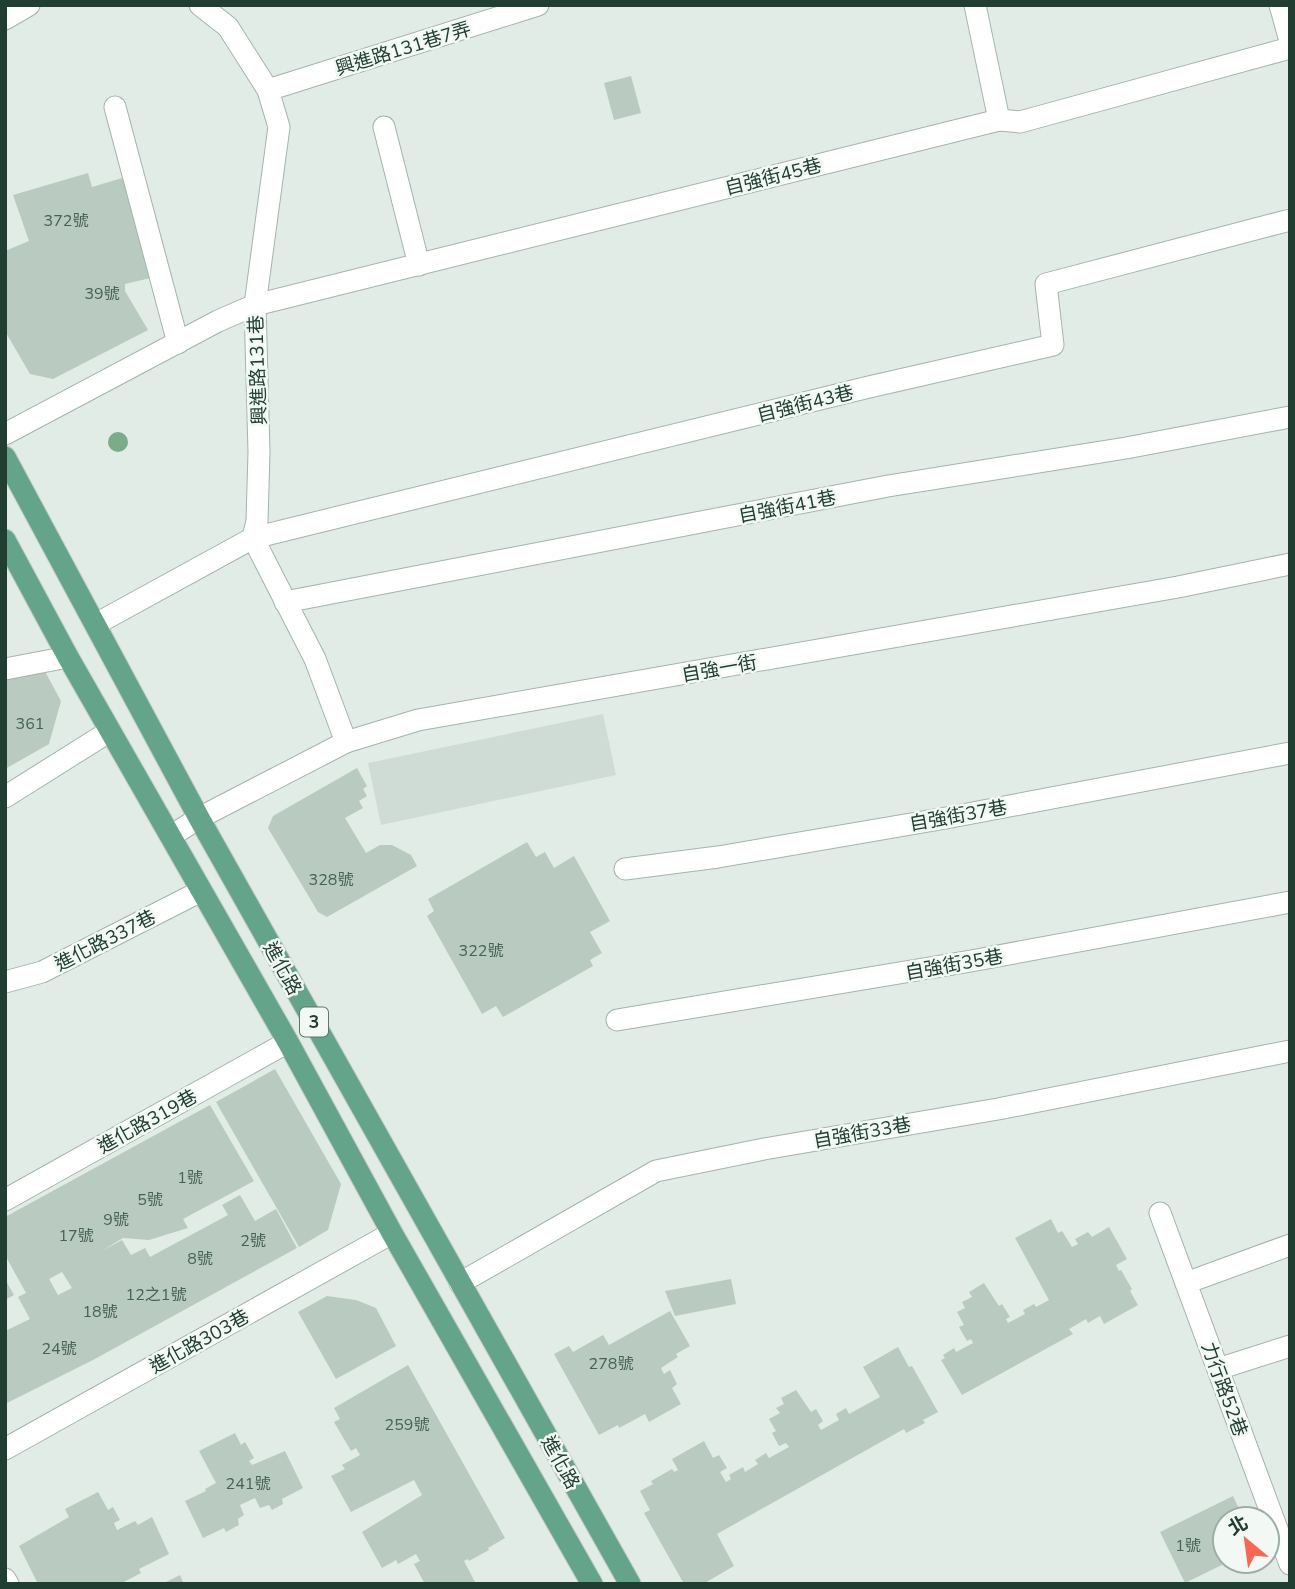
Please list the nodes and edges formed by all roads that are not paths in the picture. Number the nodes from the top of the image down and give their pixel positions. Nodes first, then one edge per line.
1 (29, 5) edge
2 (200, 5) edge
3 (538, 5) edge
4 (975, 5) edge
5 (1280, 5) edge
6 (5, 19) edge
7 (1290, 41) edge
8 (1290, 48) edge
9 (268, 90) junction
10 (116, 107) dead end
11 (999, 120) junction
12 (384, 127) dead end
13 (1290, 220) edge
14 (419, 265) junction
15 (255, 305) junction
16 (178, 342) junction
17 (1290, 417) edge
18 (5, 434) edge
19 (5, 457) edge
20 (253, 538) junction
21 (5, 540) edge
22 (1290, 564) edge
23 (285, 602) junction
24 (96, 624) junction
25 (68, 657) junction
26 (5, 669) edge
27 (110, 731) junction
28 (346, 742) junction
29 (1290, 753) edge
30 (5, 797) edge
31 (199, 818) junction
32 (171, 836) junction
33 (625, 869) dead end
34 (201, 891) junction
35 (1290, 902) edge
36 (5, 982) edge
37 (617, 1020) dead end
38 (288, 1042) junction
39 (1290, 1051) edge
40 (5, 1200) edge
41 (1160, 1213) dead end
42 (392, 1233) junction
43 (1290, 1245) edge
44 (460, 1283) junction
45 (1186, 1283) junction
46 (1290, 1346) edge
47 (1218, 1369) junction
48 (5, 1449) edge
49 (1282, 1522) edge
50 (1290, 1564) edge
51 (5, 1579) edge
52 (8, 1584) edge
53 (592, 1584) edge
54 (630, 1584) edge

1 - 6 street
2 - 9 street, 興進路131巷
3 - 9 street, 興進路131巷7弄
4 - 11 street
5 - 7 street
8 - 11 street, 自強街45巷
9 - 15 street, 興進路131巷
10 - 16 street
11 - 14 street, 自強街45巷
12 - 14 street
13 - 20 street, 自強街43巷
14 - 15 street, 自強街45巷
15 - 16 street, 自強街45巷
15 - 20 street, 興進路131巷
16 - 18 street, 自強街45巷
17 - 23 street, 自強街41巷
19 - 24 main road, 進化路 / 3
20 - 23 street
20 - 24 street
21 - 25 main road, 進化路 / 3
22 - 28 street, 自強一街
23 - 28 street
24 - 31 main road, 進化路 / 3
25 - 26 street
25 - 27 main road, 進化路 / 3
27 - 30 street
27 - 32 main road, 進化路 / 3
28 - 31 street, 自強一街
29 - 33 street, 自強街37巷
31 - 32 street, 自強一街
31 - 44 main road, 進化路 / 3
32 - 34 main road, 進化路 / 3
34 - 36 street, 進化路337巷
34 - 38 main road, 進化路 / 3
35 - 37 street, 自強街35巷
38 - 40 street, 進化路319巷
38 - 42 main road, 進化路 / 3
39 - 44 street, 自強街33巷
41 - 45 street, 力行路52巷
42 - 48 street, 進化路303巷
42 - 53 main road, 進化路 / 3
43 - 45 street
44 - 54 main road, 進化路 / 3
45 - 47 street, 力行路52巷
46 - 47 street
47 - 49 street, 力行路52巷
49 - 50 street, 力行路52巷
51 - 52 street

